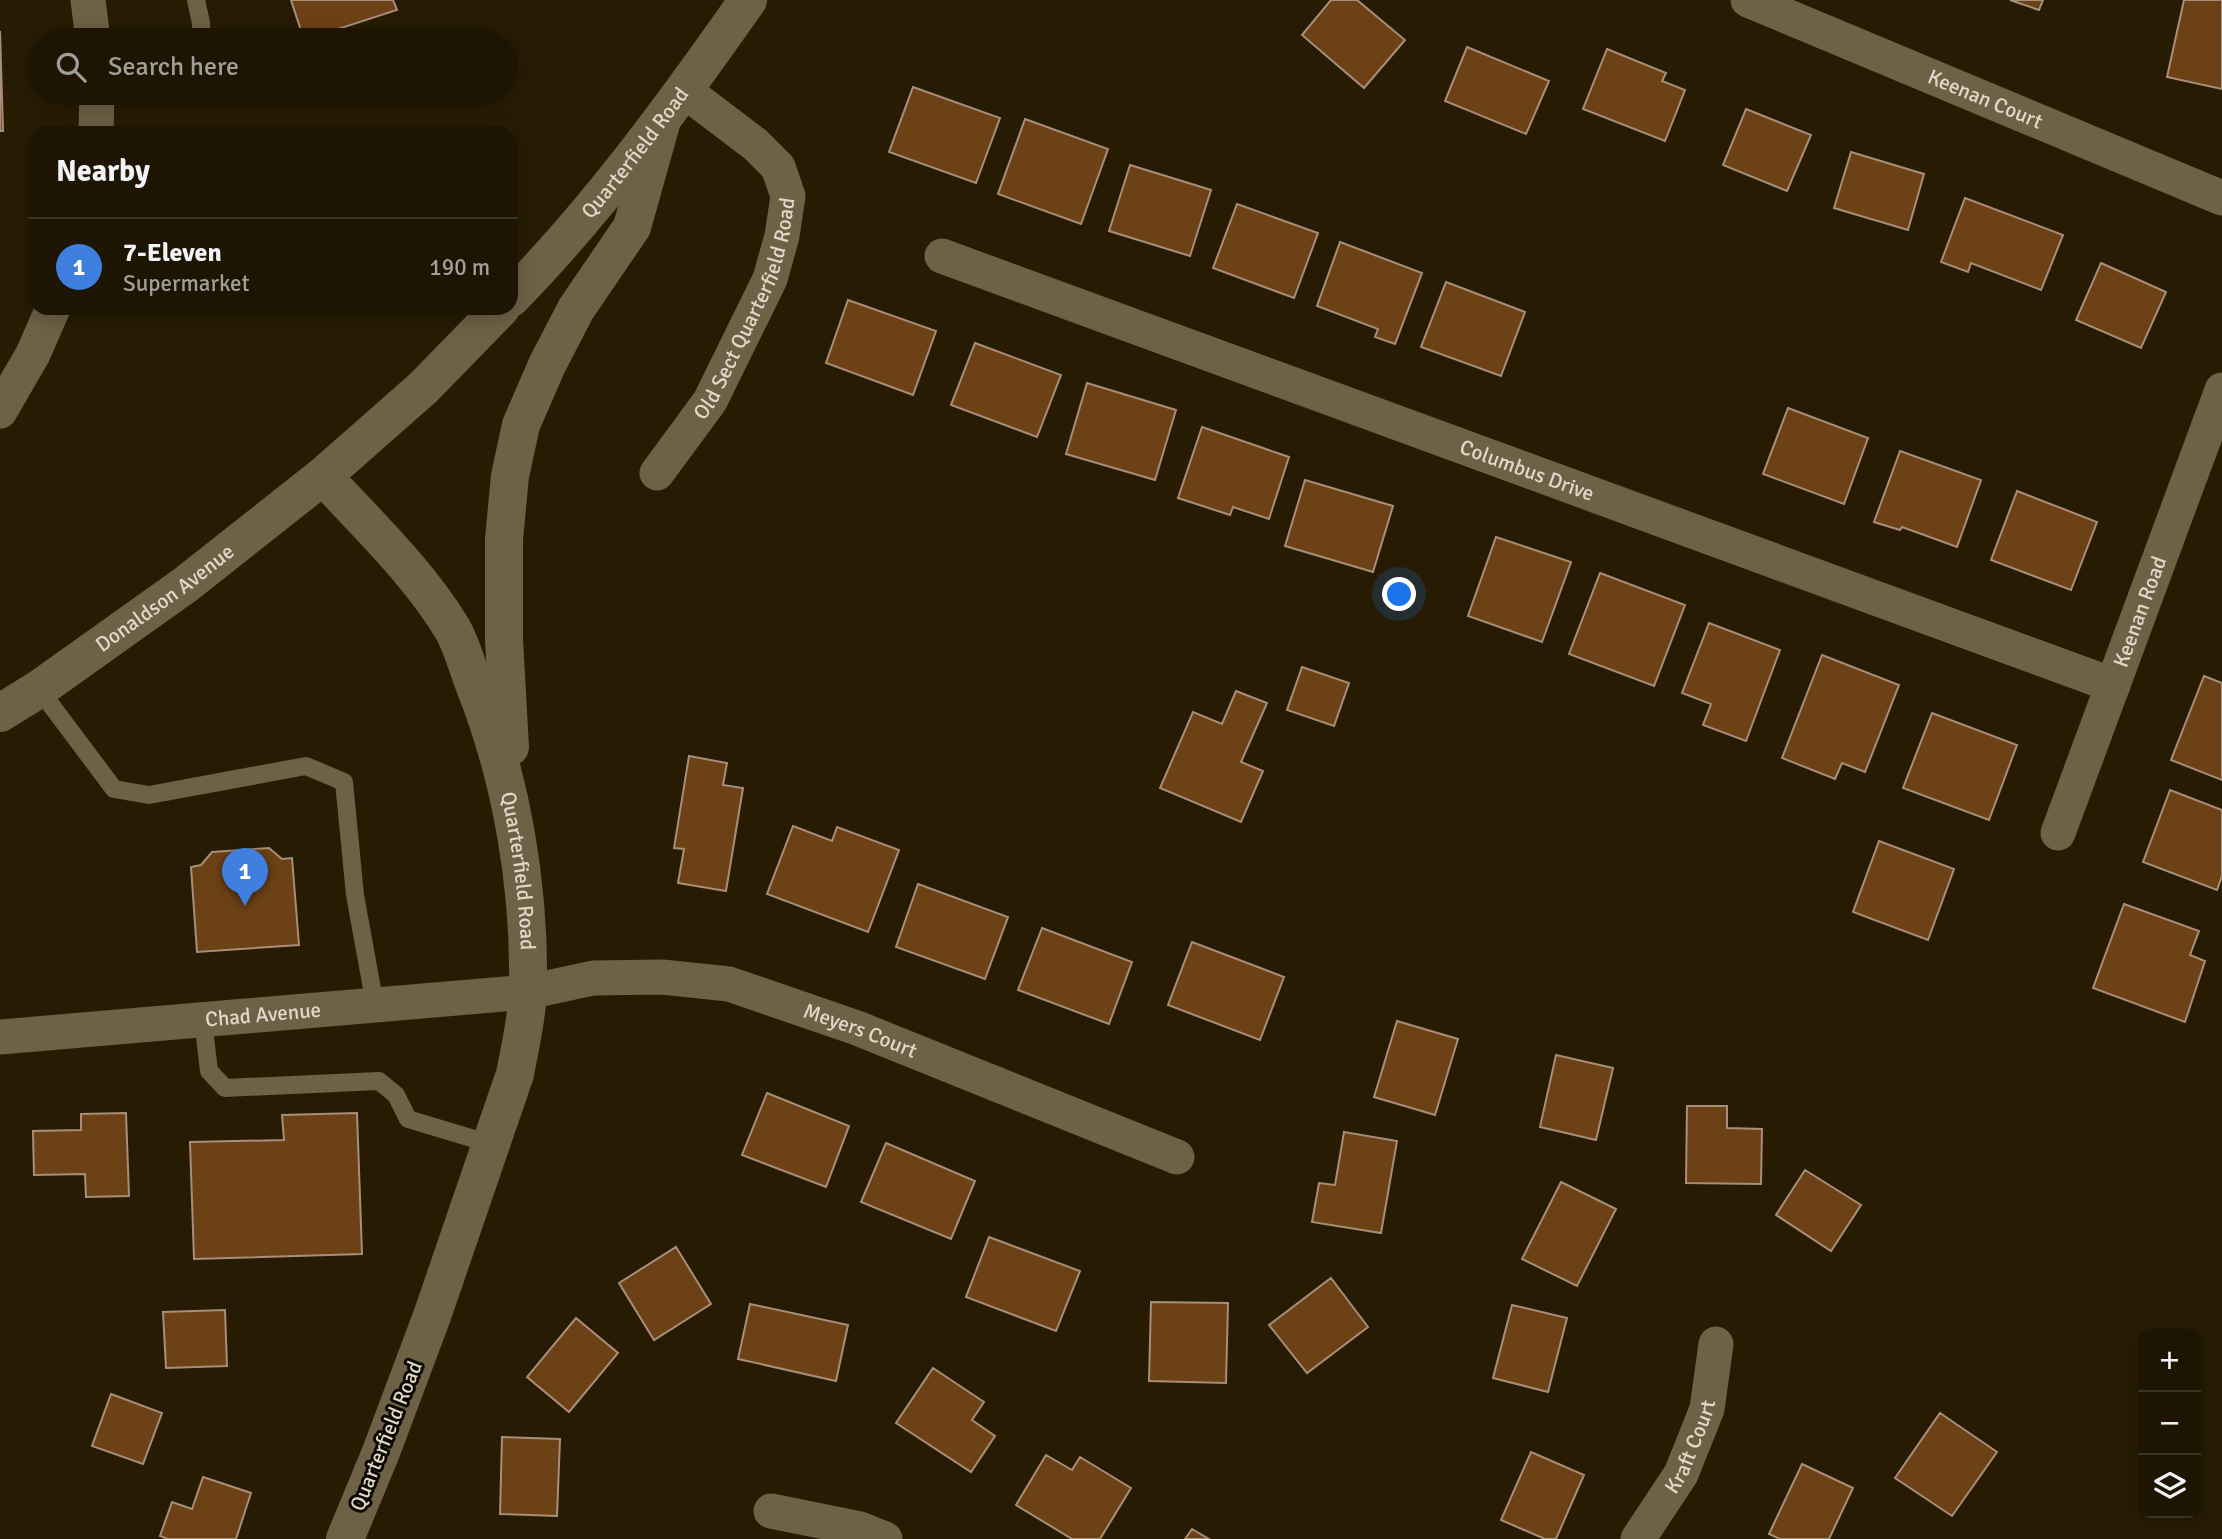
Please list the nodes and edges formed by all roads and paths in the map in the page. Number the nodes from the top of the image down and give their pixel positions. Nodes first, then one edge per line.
1 (88, 0) edge
2 (197, 0) edge
3 (748, 0) edge
4 (1748, 0) edge
5 (92, 28) edge
6 (201, 28) edge
7 (103, 105) edge
8 (673, 106) junction
9 (98, 126) edge
10 (2222, 198) edge
11 (942, 256) dead end
12 (518, 290) edge
13 (50, 315) edge
14 (494, 315) edge
15 (2222, 390) edge
16 (0, 411) edge
17 (657, 473) dead end
18 (323, 476) junction
19 (2113, 685) junction
20 (39, 689) junction
21 (0, 713) edge
22 (514, 822) junction
23 (2058, 833) dead end
24 (528, 992) junction
25 (375, 1004) junction
26 (203, 1020) junction
27 (0, 1037) edge
28 (491, 1144) junction
29 (1177, 1157) dead end
30 (1716, 1344) dead end
31 (771, 1511) dead end
32 (345, 1539) edge
33 (885, 1539) edge
34 (1638, 1539) edge

1 - 5 street
2 - 6 lane
3 - 8 main road, Quarterfield Road
4 - 10 street, Keenan Court
7 - 9 street
8 - 12 main road, Quarterfield Road
8 - 17 street, Old Sect Quarterfield Road
8 - 22 main road
11 - 19 street, Columbus Drive
13 - 16 street
14 - 18 main road
15 - 19 street, Keenan Road
18 - 20 main road, Donaldson Avenue
18 - 22 main road, Quarterfield Road
19 - 23 street, Keenan Road
20 - 21 main road, Donaldson Avenue
20 - 25 lane
22 - 24 main road, Quarterfield Road
24 - 25 street, Chad Avenue
24 - 28 main road, Quarterfield Road
24 - 29 street, Meyers Court
25 - 26 street, Chad Avenue
26 - 27 street, Chad Avenue
26 - 28 lane
28 - 32 main road, Quarterfield Road
30 - 34 street, Kraft Court
31 - 33 street

